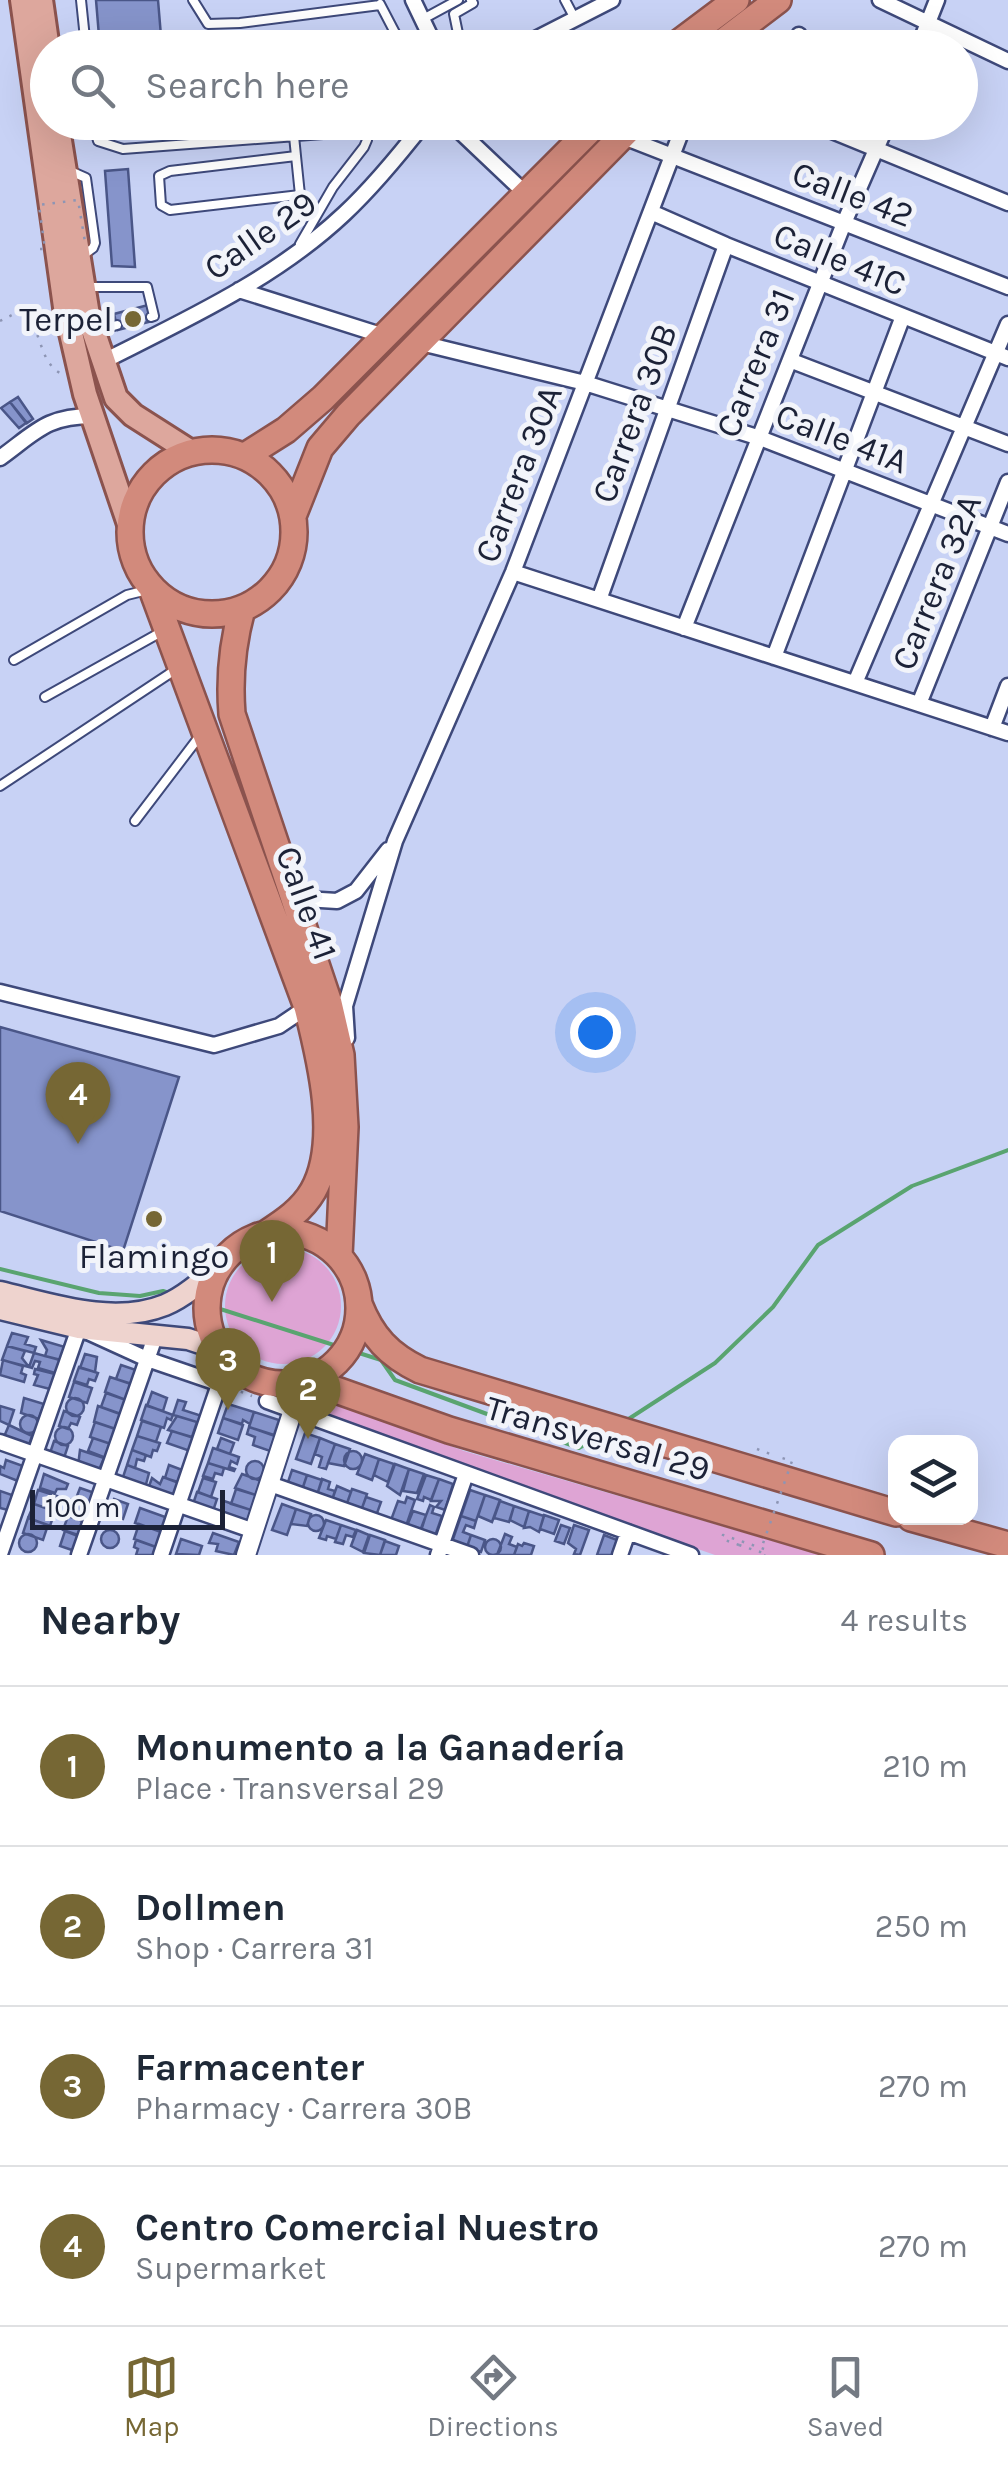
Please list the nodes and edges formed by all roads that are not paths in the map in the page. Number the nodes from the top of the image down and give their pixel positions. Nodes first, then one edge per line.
1 (22, 0) edge
2 (41, 0) edge
3 (81, 0) edge
4 (193, 0) edge
5 (413, 0) edge
6 (458, 0) edge
7 (471, 0) edge
8 (564, 0) edge
9 (612, 0) edge
10 (736, 0) edge
11 (778, 0) edge
12 (880, 0) edge
13 (937, 0) edge
14 (379, 2) edge
15 (574, 17) junction
16 (422, 20) junction
17 (928, 22) junction
18 (45, 30) edge
19 (84, 30) edge
20 (394, 30) edge
21 (427, 30) edge
22 (458, 30) edge
23 (551, 30) edge
24 (696, 30) edge
25 (739, 30) edge
26 (925, 30) edge
27 (944, 30) edge
28 (978, 47) edge
29 (30, 57) edge
30 (1008, 62) edge
31 (42, 140) edge
32 (60, 140) edge
33 (98, 140) edge
34 (242, 140) edge
35 (294, 140) edge
36 (367, 140) edge
37 (410, 140) edge
38 (469, 140) edge
39 (580, 140) edge
40 (618, 140) edge
41 (647, 140) edge
42 (677, 140) edge
43 (853, 140) edge
44 (881, 140) edge
45 (877, 150) junction
46 (671, 155) junction
47 (296, 156) junction
48 (526, 193) junction
49 (300, 195) junction
50 (1008, 203) edge
51 (652, 212) junction
52 (316, 216) junction
53 (844, 223) junction
54 (726, 246) junction
55 (296, 253) junction
56 (822, 284) junction
57 (83, 287) junction
58 (1008, 287) edge
59 (240, 290) junction
60 (903, 316) junction
61 (1008, 324) edge
62 (117, 326) dead end
63 (92, 332) junction
64 (160, 333) junction
65 (384, 336) junction
66 (421, 343) junction
67 (1002, 355) edge
68 (792, 361) junction
69 (90, 365) junction
70 (586, 383) junction
71 (874, 393) junction
72 (668, 409) junction
73 (93, 416) junction
74 (964, 427) junction
75 (760, 438) junction
76 (1008, 444) edge
77 (191, 452) junction
78 (245, 456) junction
79 (0, 458) edge
80 (844, 470) junction
81 (1008, 482) edge
82 (931, 505) junction
83 (293, 516) junction
84 (130, 527) junction
85 (992, 527) junction
86 (1008, 534) edge
87 (513, 572) junction
88 (152, 589) junction
89 (599, 600) junction
90 (242, 609) junction
91 (169, 628) junction
92 (684, 628) junction
93 (774, 657) junction
94 (14, 660) dead end
95 (182, 664) junction
96 (855, 684) junction
97 (1008, 686) edge
98 (45, 697) dead end
99 (918, 704) junction
100 (206, 727) junction
101 (992, 728) junction
102 (1008, 733) edge
103 (0, 786) edge
104 (135, 821) dead end
105 (395, 841) junction
106 (285, 868) junction
107 (0, 992) edge
108 (308, 1006) junction
109 (345, 1127) junction
110 (267, 1233) junction
111 (339, 1256) junction
112 (217, 1268) junction
113 (360, 1304) junction
114 (1, 1307) edge
115 (79, 1328) junction
116 (156, 1334) junction
117 (147, 1359) junction
118 (222, 1365) junction
119 (298, 1392) junction
120 (267, 1401) road end
121 (0, 1442) edge
122 (36, 1454) junction
123 (466, 1474) junction
124 (106, 1479) junction
125 (270, 1484) junction
126 (178, 1504) junction
127 (888, 1511) edge
128 (936, 1525) edge
129 (254, 1531) junction
130 (628, 1532) junction
131 (1008, 1546) edge
132 (440, 1550) edge
133 (0, 1554) edge
134 (79, 1555) edge
135 (160, 1555) edge
136 (246, 1555) edge
137 (470, 1555) edge
138 (620, 1555) edge
139 (691, 1555) edge
140 (872, 1555) edge

1 - 29 main road
2 - 18 main road
3 - 19 lane
4 - 14 lane
5 - 16 street
6 - 16 lane
7 - 22 lane
8 - 15 lane
9 - 15 street
10 - 24 highway
11 - 25 highway
12 - 17 street
13 - 17 street
14 - 20 lane
15 - 23 street
16 - 21 street
17 - 26 street
17 - 27 street
28 - 30 street
31 - 69 main road
32 - 57 main road
33 - 34 lane
35 - 47 lane
36 - 52 lane
37 - 55 street, Calle 29
38 - 48 street
39 - 48 highway
40 - 66 highway
41 - 46 street, Calle 42
42 - 46 street, Carrera 30A
43 - 45 street
44 - 45 street, Carrera 31
45 - 50 street
45 - 53 street, Carrera 31
46 - 51 street, Carrera 30A
46 - 53 street, Calle 42
47 - 49 lane
47 - 49 lane
48 - 65 highway
49 - 52 lane
51 - 54 street, Calle 41C
51 - 70 street, Carrera 30A
52 - 55 lane
53 - 56 street, Carrera 31
53 - 58 street, Calle 42
54 - 56 street, Calle 41C
54 - 72 street, Carrera 30B
55 - 59 street, Calle 29
56 - 60 street, Calle 41C
56 - 68 street, Carrera 31
57 - 63 main road
57 - 64 lane
59 - 64 street, Calle 29
59 - 65 street
60 - 67 street, Calle 41C
60 - 71 street
61 - 67 street
62 - 63 lane
63 - 69 main road
64 - 69 street, Calle 29
65 - 78 highway
66 - 70 street, Calle 41A
66 - 83 highway
67 - 74 street
68 - 71 street
68 - 75 street, Carrera 31
69 - 73 main road
69 - 77 main road
70 - 72 street, Calle 41A
70 - 87 street, Carrera 30A
71 - 74 street
71 - 80 street
72 - 75 street, Calle 41A
72 - 89 street, Carrera 30B
73 - 79 street
73 - 84 main road
74 - 76 street
74 - 82 street
75 - 80 street, Calle 41A
75 - 92 street, Carrera 31
77 - 78 highway
77 - 84 highway
78 - 83 highway
80 - 82 street, Calle 41A
80 - 93 street
81 - 85 street, Carrera 32A
82 - 85 street, Calle 41A
82 - 96 street
83 - 90 highway
84 - 88 highway
85 - 86 street, Calle 41A
85 - 99 street, Carrera 32A
87 - 89 street
87 - 105 street, Carrera 30A
88 - 90 highway
88 - 91 highway, Calle 41
88 - 94 lane
89 - 92 street
90 - 106 highway, Calle 41
91 - 95 highway, Calle 41
91 - 98 lane
92 - 93 street
93 - 96 street
95 - 100 highway, Calle 41
95 - 103 lane
96 - 99 street
97 - 101 street
99 - 101 street
100 - 104 lane
100 - 108 highway, Calle 41
101 - 102 street
105 - 106 street
105 - 109 street
106 - 109 highway, Calle 41
107 - 108 street
108 - 110 highway, Calle 41
109 - 111 highway, Calle 41
110 - 111 highway
110 - 112 highway
111 - 113 highway
112 - 114 main road
112 - 118 highway
113 - 119 highway
113 - 127 highway, Transversal 29
114 - 115 main road
115 - 116 main road
115 - 117 street
115 - 122 street
116 - 117 street
116 - 118 main road
117 - 118 street
117 - 124 street
118 - 119 highway
118 - 126 street
119 - 120 street
119 - 123 street
119 - 125 street
119 - 140 highway, Transversal 29
121 - 122 street
122 - 124 street
122 - 133 street
123 - 130 street
123 - 132 street
124 - 126 street
124 - 134 street
125 - 129 street
125 - 132 street
126 - 129 street
126 - 135 street
128 - 131 highway
129 - 136 street
130 - 138 street
130 - 139 street
132 - 137 street

